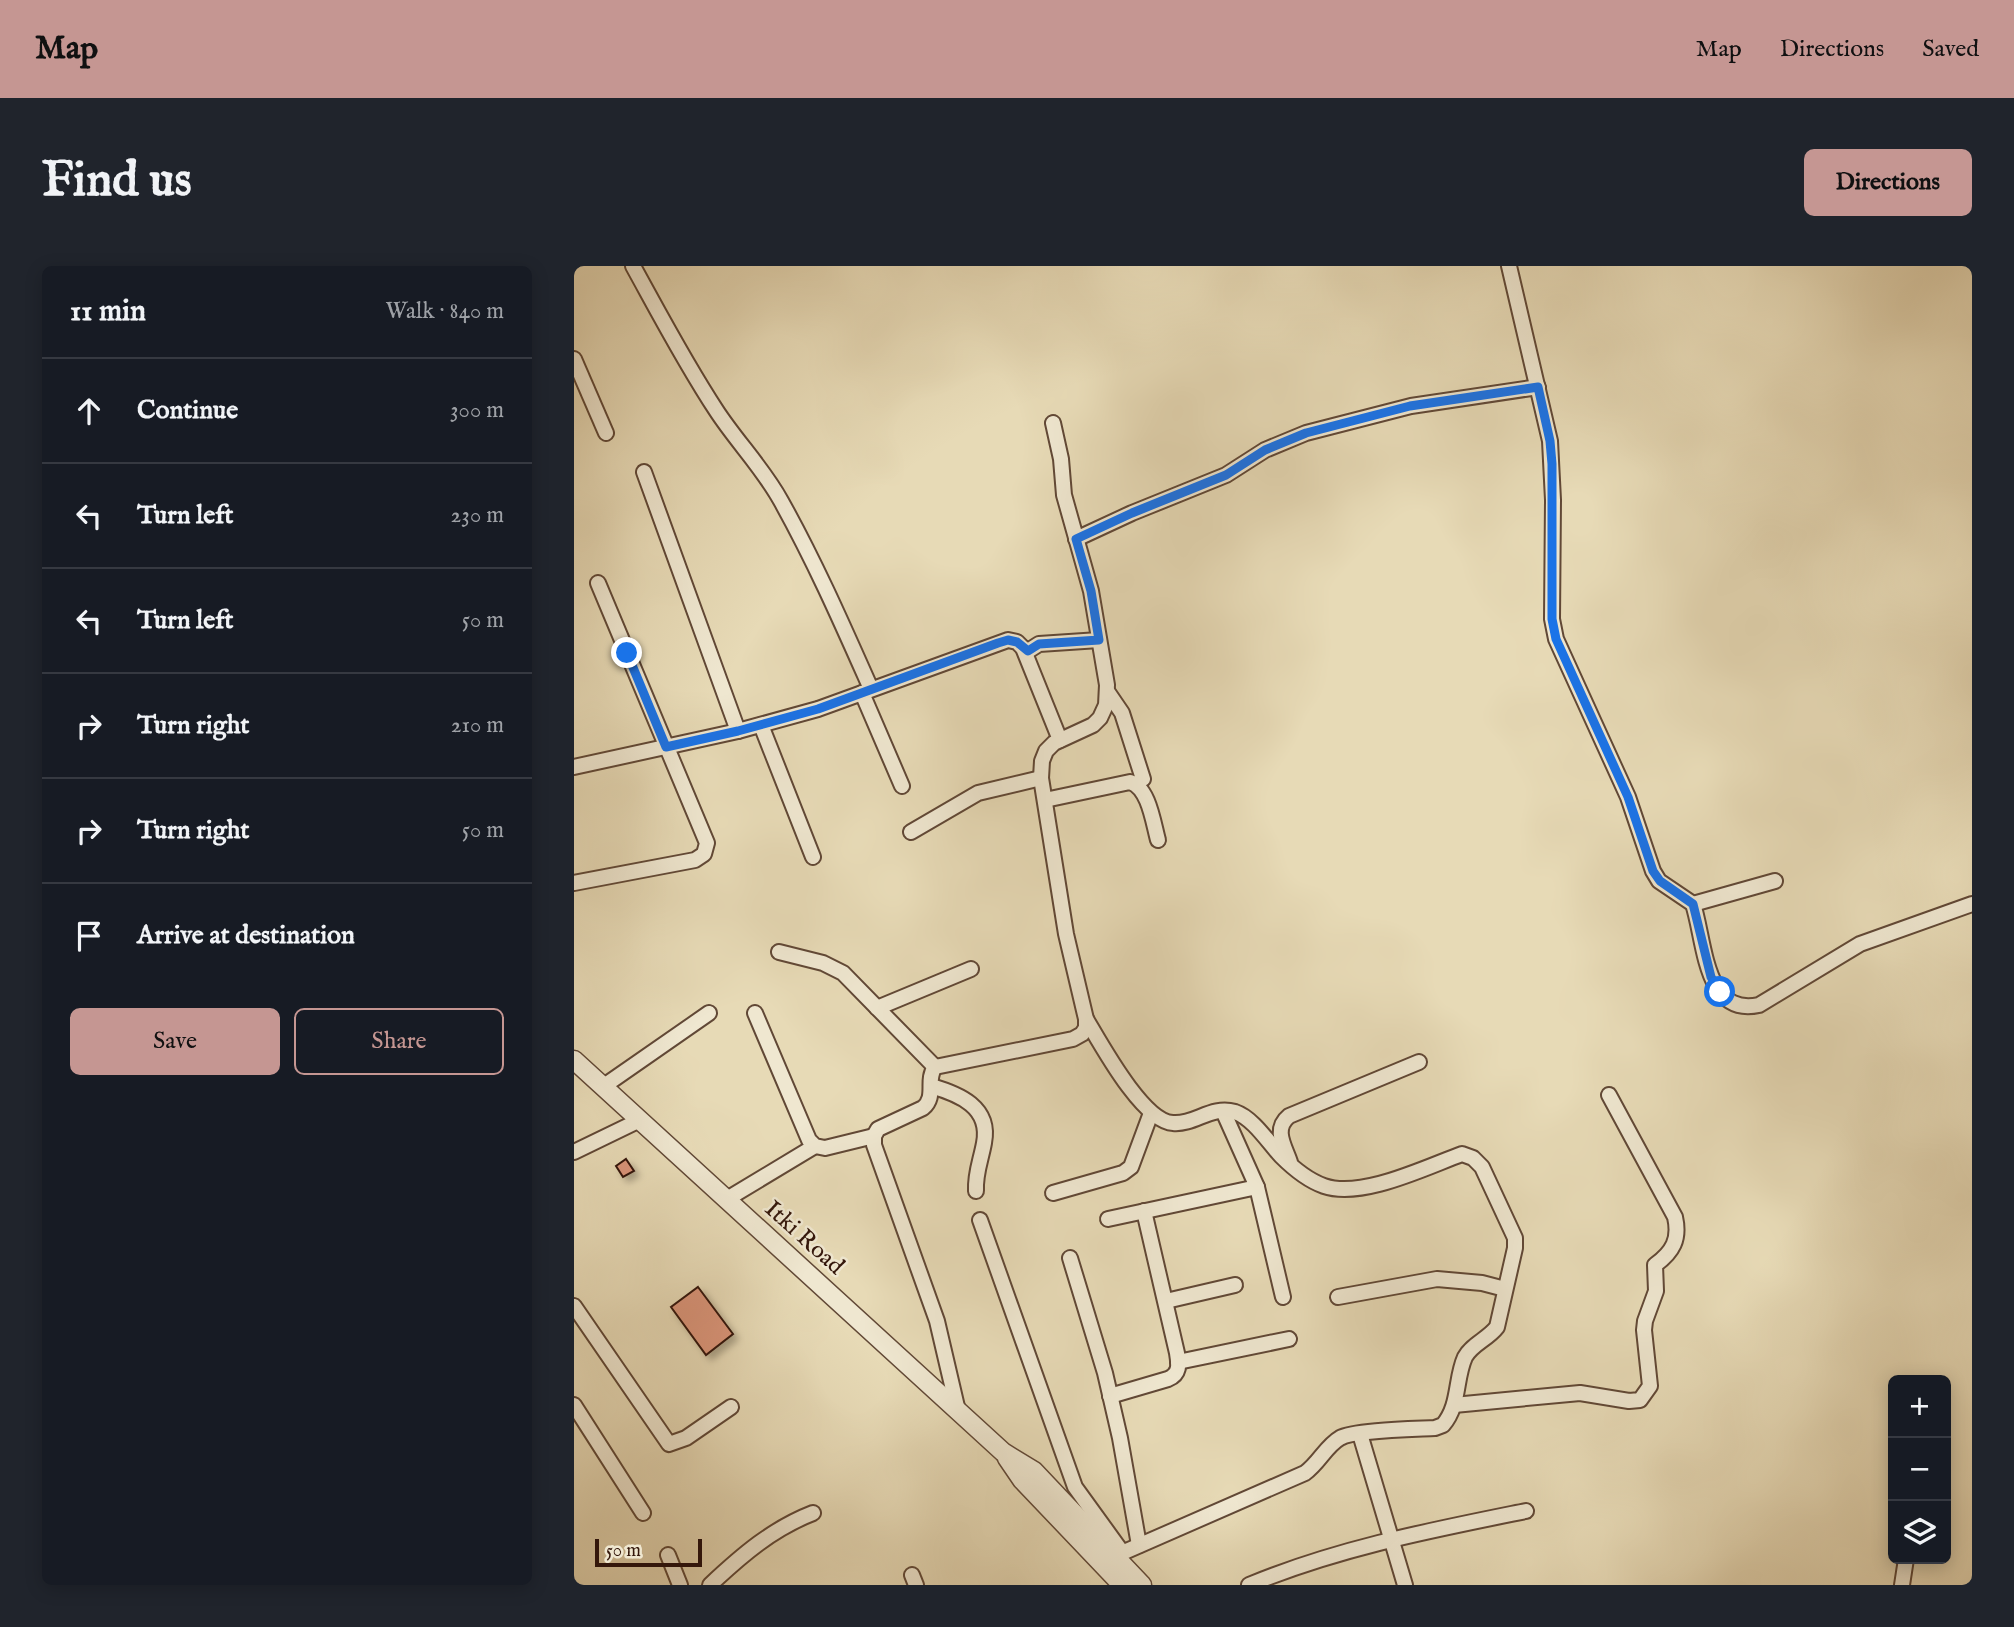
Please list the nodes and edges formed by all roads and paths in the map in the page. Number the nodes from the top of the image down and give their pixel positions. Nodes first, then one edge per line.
1 (633, 266) edge
2 (1509, 266) edge
3 (574, 359) edge
4 (1538, 387) junction
5 (1053, 423) dead end
6 (606, 433) dead end
7 (644, 472) dead end
8 (1076, 539) junction
9 (598, 583) dead end
10 (1099, 640) junction
11 (1023, 648) junction
12 (867, 691) junction
13 (1107, 691) junction
14 (761, 725) junction
15 (738, 731) junction
16 (1060, 740) junction
17 (666, 747) junction
18 (574, 767) edge
19 (1041, 778) junction
20 (1143, 779) dead end
21 (902, 786) dead end
22 (1045, 800) junction
23 (911, 832) dead end
24 (1158, 840) dead end
25 (813, 857) dead end
26 (1775, 881) dead end
27 (574, 883) edge
28 (1693, 904) junction
29 (1972, 904) edge
30 (779, 952) dead end
31 (971, 969) dead end
32 (877, 1008) junction
33 (709, 1013) dead end
34 (755, 1013) dead end
35 (1086, 1019) junction
36 (574, 1059) edge
37 (1419, 1062) dead end
38 (935, 1067) junction
39 (604, 1086) junction
40 (930, 1086) junction
41 (1609, 1095) dead end
42 (1223, 1111) junction
43 (1151, 1113) junction
44 (640, 1120) junction
45 (874, 1136) junction
46 (815, 1146) junction
47 (574, 1153) edge
48 (1291, 1167) junction
49 (1257, 1187) junction
50 (976, 1191) dead end
51 (1053, 1193) dead end
52 (727, 1199) junction
53 (1144, 1211) junction
54 (1108, 1219) dead end
55 (980, 1220) dead end
56 (1070, 1258) dead end
57 (1235, 1285) dead end
58 (1506, 1289) junction
59 (1283, 1297) dead end
60 (1338, 1297) dead end
61 (1166, 1301) junction
62 (574, 1306) edge
63 (1289, 1339) dead end
64 (1178, 1362) junction
65 (1110, 1396) junction
66 (574, 1405) edge
67 (1454, 1405) junction
68 (730, 1407) dead end
69 (958, 1411) junction
70 (1360, 1434) junction
71 (1003, 1452) junction
72 (1526, 1511) dead end
73 (643, 1513) dead end
74 (813, 1513) dead end
75 (1391, 1539) junction
76 (1139, 1545) junction
77 (1119, 1554) junction
78 (668, 1555) dead end
79 (1905, 1564) edge
80 (680, 1585) edge
81 (710, 1585) edge
82 (1122, 1585) edge
83 (1142, 1585) edge
84 (1249, 1585) edge
85 (1405, 1585) edge
86 (1902, 1585) edge

1 - 12 street
2 - 4 street
3 - 6 street
4 - 8 street
4 - 28 street
5 - 8 street
7 - 15 street
8 - 10 street
9 - 17 street
10 - 11 street
10 - 13 street
11 - 12 street
11 - 16 street
12 - 14 street
12 - 21 street
13 - 16 street
13 - 20 street
14 - 15 street
14 - 25 street
15 - 17 street
16 - 19 street
17 - 18 street
17 - 27 street
19 - 22 street
19 - 23 street
22 - 24 street
22 - 35 street
26 - 28 street
28 - 29 street
30 - 32 street
31 - 32 street
32 - 38 street
33 - 39 street
34 - 46 street
35 - 38 street
35 - 43 street
36 - 39 street, Itki Road
37 - 48 street
38 - 40 street
39 - 44 street, Itki Road
40 - 45 street
40 - 50 street
41 - 67 street
42 - 43 street
42 - 48 street
42 - 49 street
43 - 51 street
44 - 47 street
44 - 52 street, Itki Road
45 - 46 street
45 - 69 street
46 - 52 street
48 - 58 street
49 - 53 street
49 - 59 street
52 - 69 street, Itki Road
53 - 54 street
53 - 61 street
55 - 77 street
56 - 65 street
57 - 61 street
58 - 60 street
58 - 67 street
61 - 64 street
62 - 68 street
63 - 64 street
64 - 65 street
65 - 76 street
66 - 73 street
67 - 70 street
69 - 71 street, Itki Road
70 - 75 street
70 - 76 street
71 - 77 street
71 - 82 street
72 - 75 street
74 - 81 street
75 - 84 street
75 - 85 street
76 - 77 street
77 - 83 street
78 - 80 street
79 - 86 street

